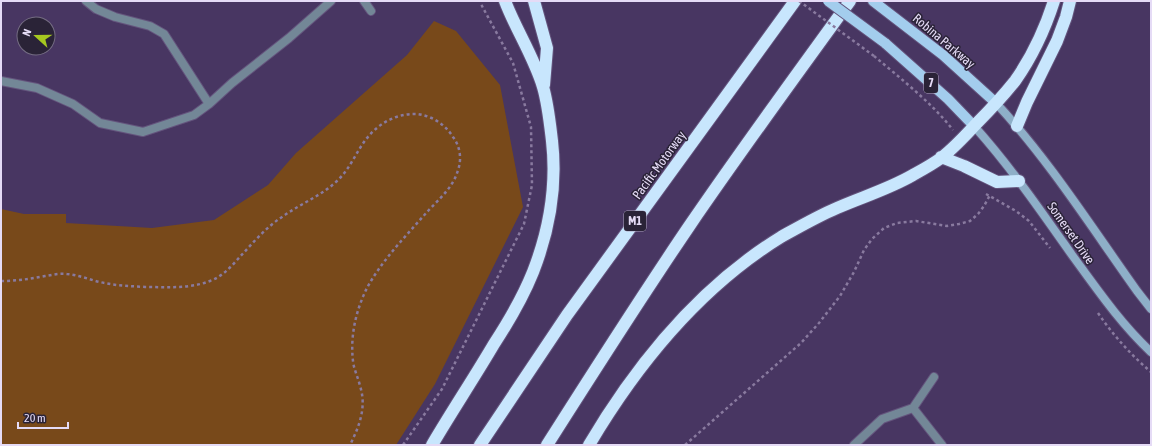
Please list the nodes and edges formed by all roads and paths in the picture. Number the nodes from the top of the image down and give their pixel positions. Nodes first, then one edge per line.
1 (86, 1) edge
2 (331, 1) edge
3 (364, 1) edge
4 (481, 1) edge
5 (505, 1) edge
6 (534, 1) edge
7 (795, 1) edge
8 (799, 1) edge
9 (828, 1) edge
10 (850, 1) edge
11 (873, 1) edge
12 (1054, 1) edge
13 (1070, 1) edge
14 (371, 11) dead end
15 (1, 81) edge
16 (544, 88) junction
17 (996, 103) junction
18 (209, 104) junction
19 (974, 126) junction
20 (1017, 126) junction
21 (952, 129) dead end
22 (941, 158) junction
23 (1019, 181) junction
24 (997, 182) junction
25 (984, 193) dead end
26 (990, 196) junction
27 (1052, 250) dead end
28 (1, 281) edge
29 (1151, 308) edge
30 (1098, 313) dead end
31 (1151, 352) edge
32 (1151, 372) edge
33 (934, 377) dead end
34 (913, 408) junction
35 (350, 445) edge
36 (403, 445) edge
37 (432, 445) edge
38 (480, 445) edge
39 (546, 445) edge
40 (589, 445) edge
41 (685, 445) edge
42 (854, 445) edge
43 (942, 445) edge

1 - 18 street
2 - 18 street
3 - 14 street
4 - 36 path
5 - 16 highway
6 - 16 highway
7 - 38 highway, Pacific Motorway / M1
8 - 21 path, bridge
9 - 19 main road, 7, bridge
10 - 39 highway
11 - 17 main road, Robina Parkway / 7
12 - 17 highway
13 - 20 highway
15 - 18 street
16 - 37 highway
17 - 19 highway
17 - 20 main road, Somerset Drive
19 - 22 highway
19 - 23 main road, Somerset Drive
20 - 29 main road, Somerset Drive
22 - 24 highway
22 - 40 highway
23 - 24 highway
23 - 31 main road, Somerset Drive
24 - 26 path
25 - 26 path
26 - 27 path
26 - 41 path
28 - 35 path
30 - 32 path
33 - 34 street
34 - 42 street
34 - 43 street

